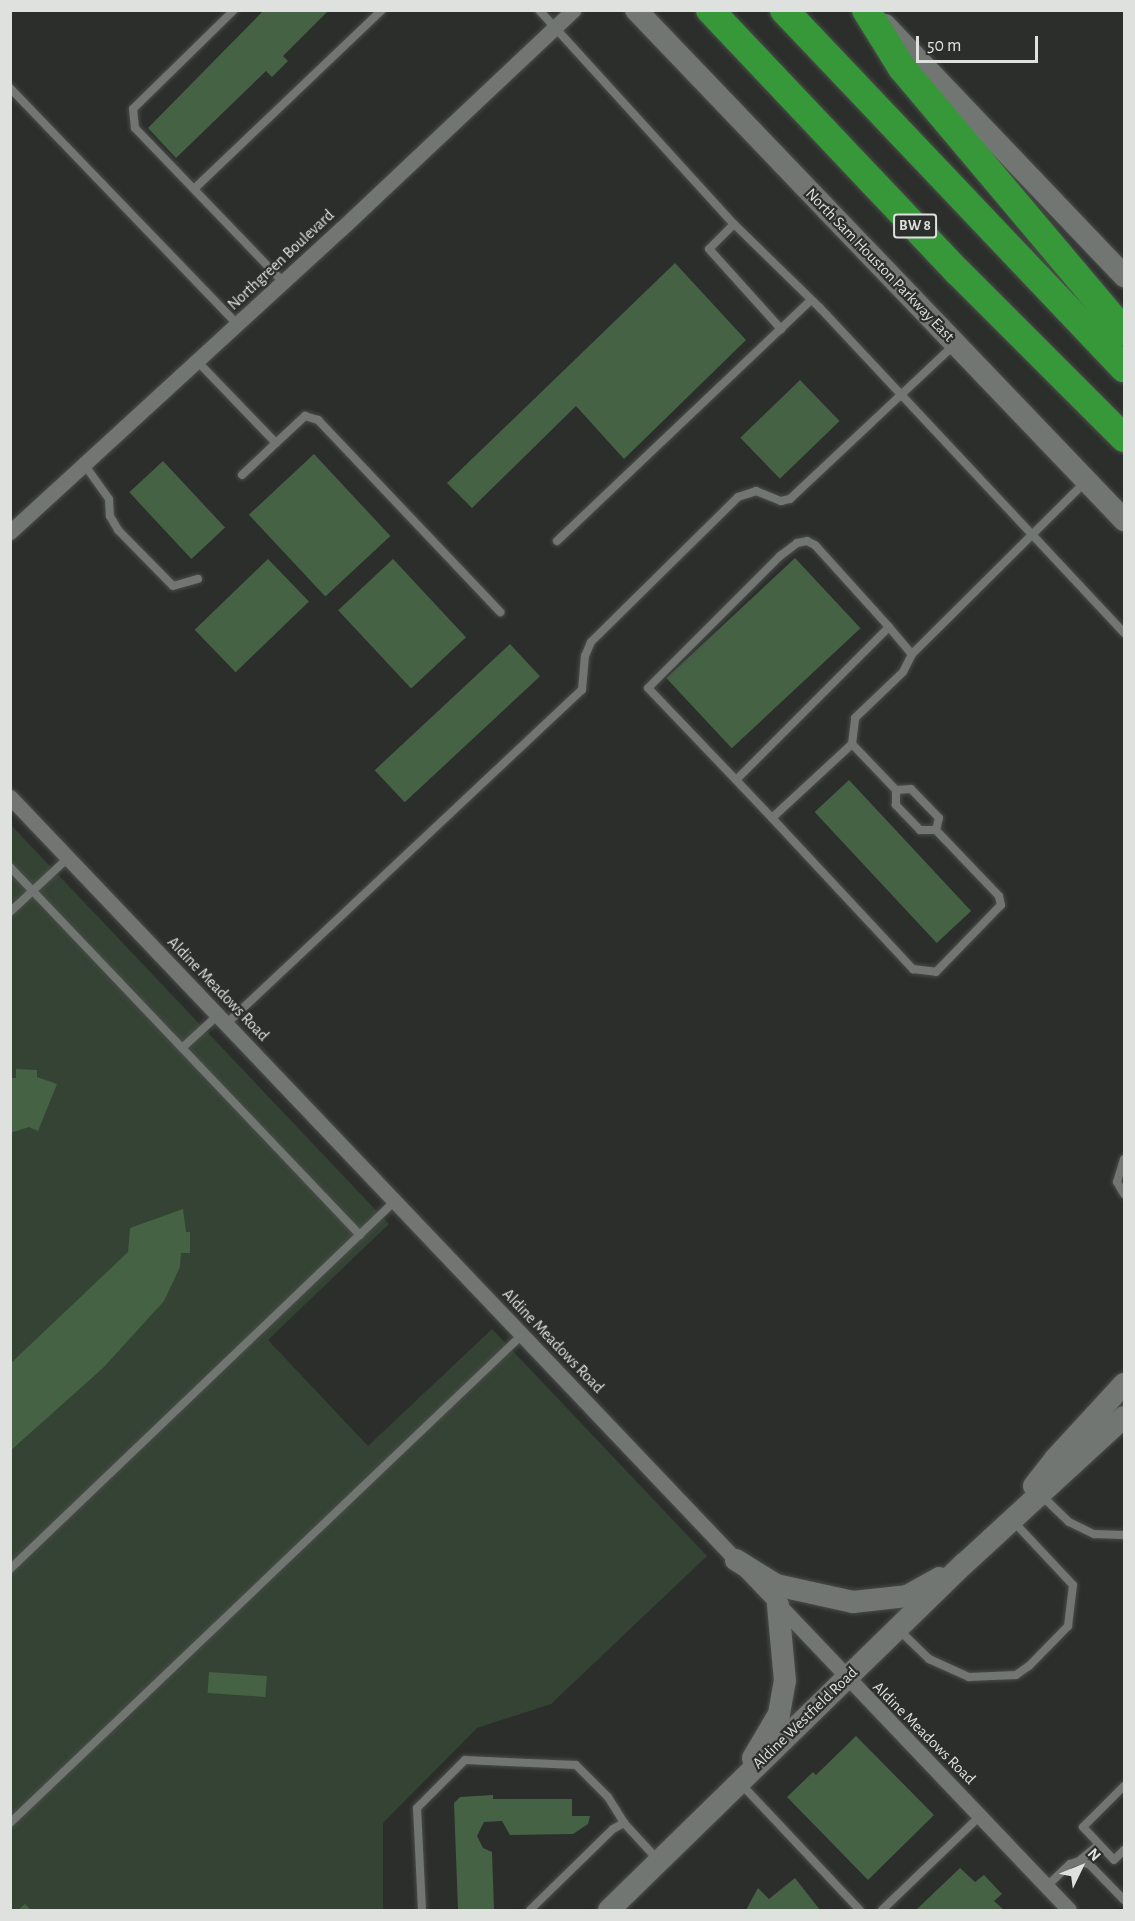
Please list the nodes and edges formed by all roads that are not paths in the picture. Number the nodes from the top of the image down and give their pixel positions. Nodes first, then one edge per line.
1 (234, 10) edge
2 (382, 10) edge
3 (539, 10) edge
4 (573, 10) edge
5 (636, 10) edge
6 (784, 10) edge
7 (866, 10) edge
8 (871, 10) edge
9 (715, 17) edge
10 (554, 26) junction
11 (10, 88) edge
12 (194, 189) junction
13 (734, 224) junction
14 (1125, 276) edge
15 (283, 282) junction
16 (811, 300) junction
17 (237, 324) junction
18 (781, 329) junction
19 (1125, 333) edge
20 (956, 344) junction
21 (197, 361) junction
22 (1125, 368) edge
23 (901, 395) junction
24 (1125, 438) edge
25 (276, 443) junction
26 (84, 464) junction
27 (242, 475) dead end
28 (1086, 481) junction
29 (1125, 520) edge
30 (10, 532) edge
31 (1033, 536) junction
32 (557, 541) dead end
33 (198, 579) dead end
34 (500, 612) dead end
35 (889, 627) junction
36 (1125, 633) edge
37 (912, 654) junction
38 (852, 744) junction
39 (736, 780) junction
40 (896, 790) junction
41 (10, 797) edge
42 (772, 818) junction
43 (936, 830) junction
44 (68, 858) junction
45 (10, 867) edge
46 (33, 891) junction
47 (10, 912) edge
48 (222, 1019) junction
49 (182, 1048) junction
50 (1125, 1159) edge
51 (1125, 1194) edge
52 (395, 1202) junction
53 (360, 1235) junction
54 (523, 1334) junction
55 (1125, 1384) edge
56 (1125, 1417) edge
57 (1040, 1494) junction
58 (1008, 1524) junction
59 (1125, 1535) edge
60 (736, 1560) junction
61 (964, 1564) junction
62 (10, 1569) edge
63 (778, 1605) junction
64 (898, 1628) junction
65 (846, 1679) junction
66 (739, 1782) junction
67 (1125, 1786) edge
68 (980, 1816) junction
69 (624, 1822) junction
70 (10, 1823) edge
71 (1099, 1844) junction
72 (1125, 1850) edge
73 (659, 1861) junction
74 (1079, 1861) junction
75 (1046, 1887) junction
76 (1125, 1900) edge
77 (422, 1911) edge
78 (530, 1911) edge
79 (609, 1911) edge
80 (860, 1911) edge
81 (882, 1911) edge
82 (1069, 1911) edge

1 - 12 lane
2 - 12 lane
3 - 10 lane
4 - 10 street, Northgreen Boulevard
5 - 20 main road, North Sam Houston Parkway East
6 - 22 highway
7 - 19 highway
8 - 14 main road
9 - 24 highway, BW 8
10 - 13 lane
10 - 15 street, Northgreen Boulevard
11 - 17 lane
12 - 15 lane
13 - 16 lane
13 - 18 lane
15 - 17 street, Northgreen Boulevard
16 - 18 lane
16 - 23 lane
17 - 21 street, Northgreen Boulevard
18 - 32 lane
20 - 23 lane
20 - 28 main road, North Sam Houston Parkway East
21 - 25 lane
21 - 26 street, Northgreen Boulevard
23 - 31 lane
23 - 48 lane
25 - 27 lane
25 - 34 lane
26 - 30 street, Northgreen Boulevard
26 - 33 lane
28 - 29 main road, North Sam Houston Parkway East
28 - 31 lane
31 - 36 lane
31 - 37 lane
35 - 37 lane
35 - 39 lane
35 - 39 lane
37 - 38 lane
38 - 40 lane
38 - 42 lane
39 - 42 lane
40 - 43 lane
40 - 43 lane
41 - 44 street, Aldine Meadows Road
42 - 43 lane
44 - 46 lane
44 - 48 street, Aldine Meadows Road
45 - 46 lane
46 - 47 lane
46 - 49 lane
48 - 49 lane
48 - 52 street, Aldine Meadows Road
49 - 53 lane
50 - 51 lane
52 - 53 lane
52 - 54 street, Aldine Meadows Road
53 - 62 lane
54 - 60 street, Aldine Meadows Road
54 - 70 lane
55 - 58 main road, Aldine Westfield Road
56 - 57 main road, Aldine Westfield Road
57 - 58 main road, Aldine Westfield Road
57 - 59 lane
58 - 61 main road, Aldine Westfield Road
58 - 64 lane
60 - 61 main road
60 - 63 street, Aldine Meadows Road
61 - 64 main road, Aldine Westfield Road
63 - 65 street, Aldine Meadows Road
63 - 66 main road
64 - 65 main road, Aldine Westfield Road
65 - 66 main road, Aldine Westfield Road
65 - 68 street, Aldine Meadows Road
66 - 73 main road, Aldine Westfield Road
66 - 80 lane
67 - 71 lane
68 - 75 street, Aldine Meadows Road
68 - 81 lane
69 - 73 lane
69 - 77 lane
69 - 78 lane
71 - 72 lane
71 - 74 lane
73 - 79 main road, Aldine Westfield Road
74 - 75 lane
74 - 76 lane
75 - 82 street, Aldine Meadows Road

